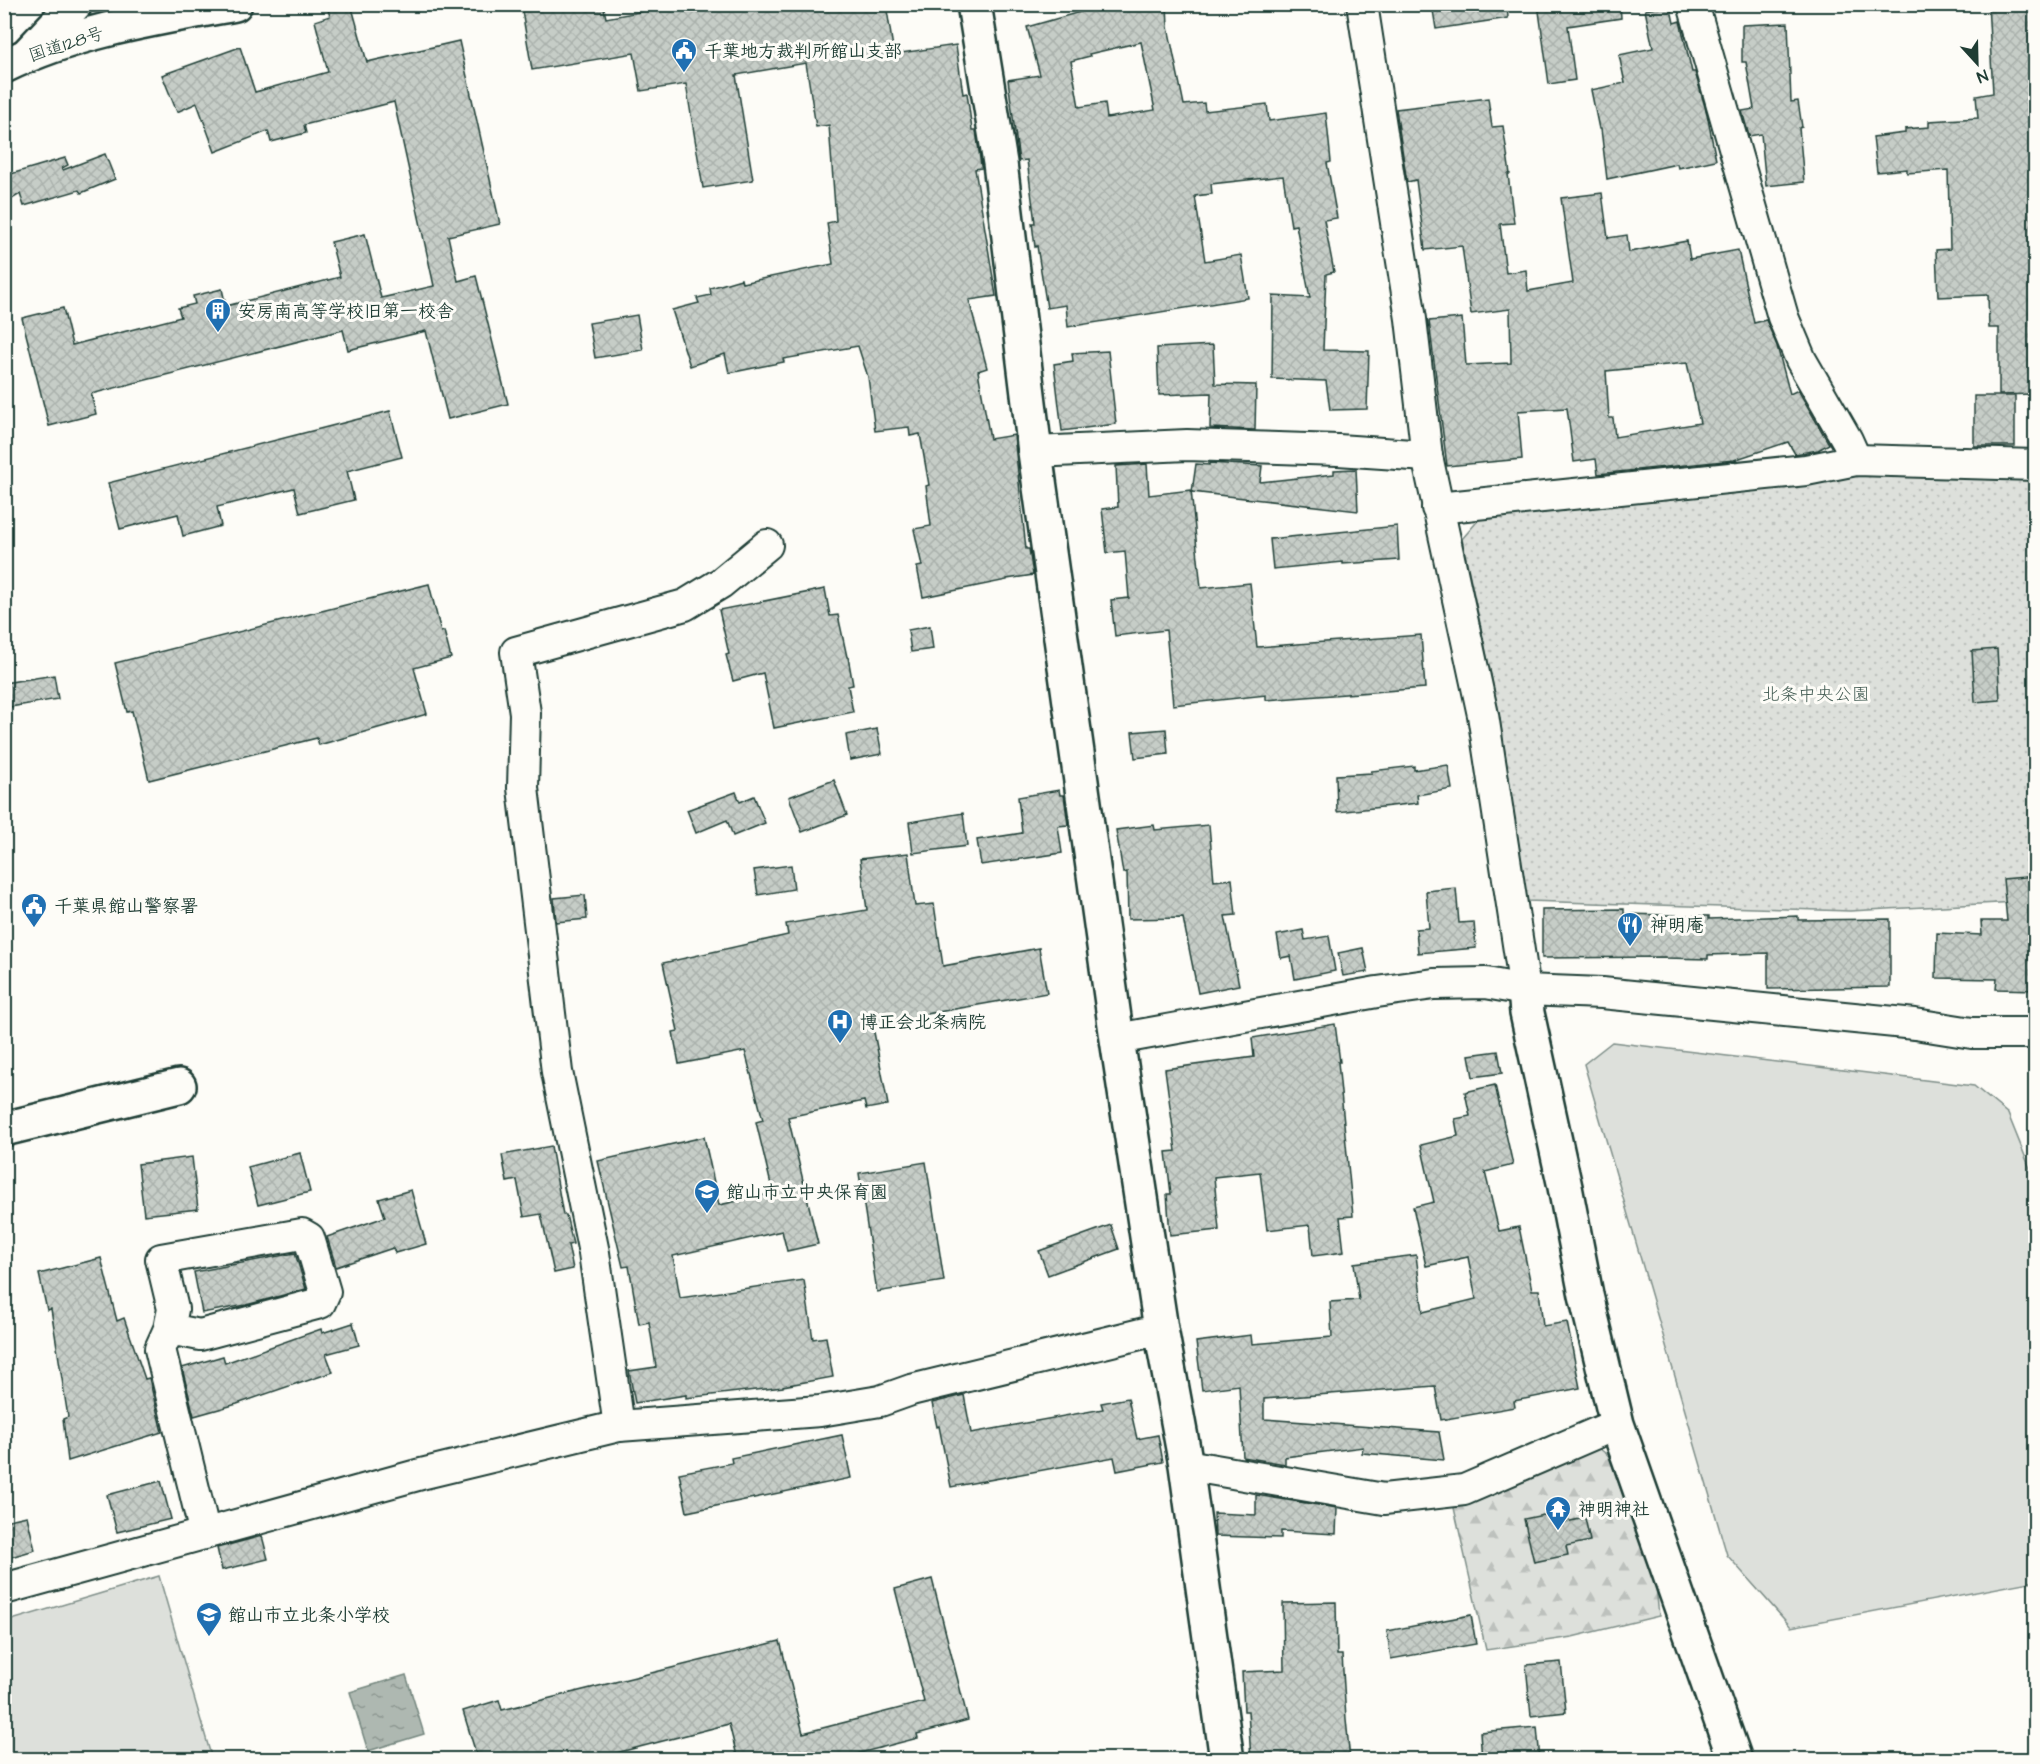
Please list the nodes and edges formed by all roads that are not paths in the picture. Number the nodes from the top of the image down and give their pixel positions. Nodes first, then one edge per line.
1 (75, 4) edge
2 (235, 4) edge
3 (974, 4) edge
4 (1362, 4) edge
5 (1693, 4) edge
6 (16, 60) edge
7 (1035, 452) junction
8 (1427, 456) junction
9 (1856, 460) junction
10 (2036, 465) edge
11 (1437, 508) junction
12 (767, 545) dead end
13 (1525, 990) junction
14 (2036, 1033) edge
15 (1117, 1039) junction
16 (179, 1086) dead end
17 (4, 1129) edge
18 (169, 1329) junction
19 (1161, 1329) junction
20 (1617, 1424) junction
21 (619, 1426) junction
22 (1186, 1465) junction
23 (205, 1534) junction
24 (4, 1589) edge
25 (1227, 1760) edge
26 (1735, 1760) edge

1 - 6 main road
2 - 6 main road, 国道128号
3 - 7 main road
4 - 8 street
5 - 9 street
7 - 8 street
7 - 15 main road
8 - 11 street
9 - 10 street
9 - 11 street
11 - 13 street
12 - 21 street
13 - 14 street
13 - 15 street
13 - 20 main road
15 - 19 main road
16 - 17 main road
18 - 18 street
18 - 23 street
19 - 21 street
19 - 22 main road
20 - 22 street
20 - 26 main road
21 - 23 street
22 - 25 main road
23 - 24 street

